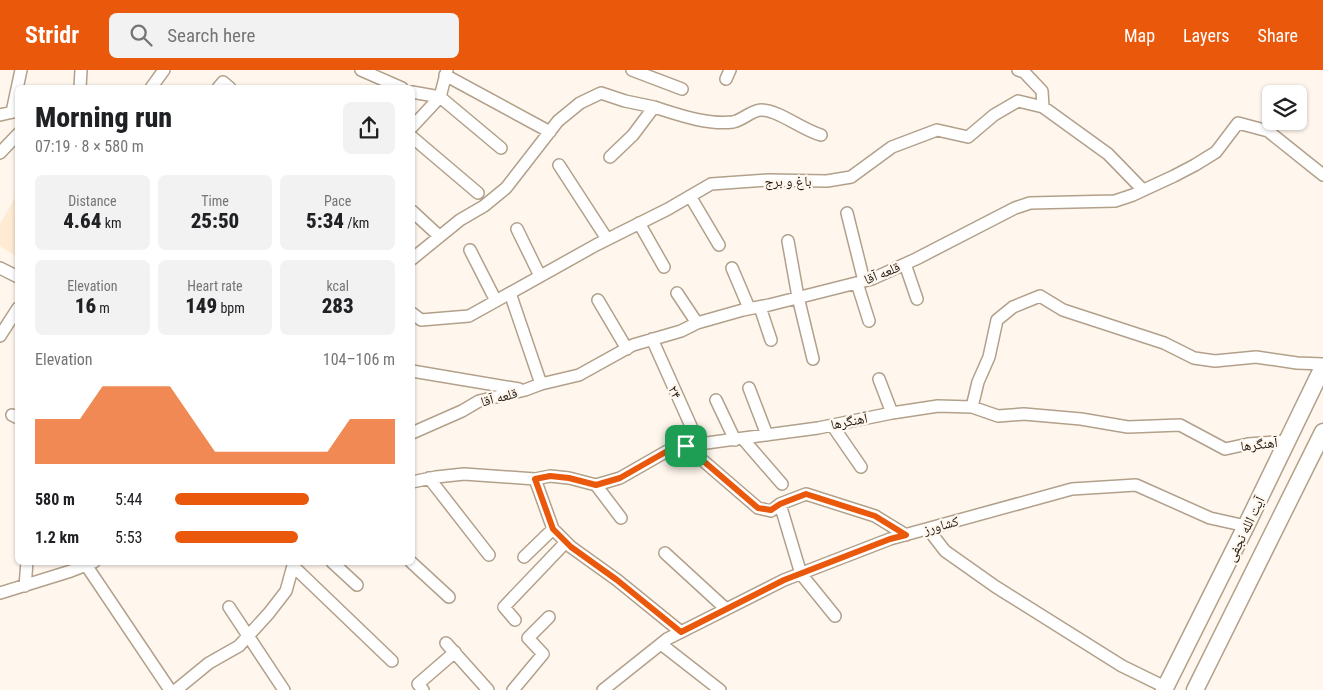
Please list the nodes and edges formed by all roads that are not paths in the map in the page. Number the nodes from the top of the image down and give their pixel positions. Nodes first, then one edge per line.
1 (21, 70) edge
2 (82, 70) edge
3 (164, 70) edge
4 (361, 70) edge
5 (632, 70) edge
6 (1018, 70) edge
7 (446, 72) edge
8 (19, 85) edge
9 (80, 85) edge
10 (153, 85) edge
11 (395, 85) edge
12 (682, 89) dead end
13 (415, 93) edge
14 (440, 97) junction
15 (654, 107) junction
16 (1043, 107) junction
17 (15, 112) edge
18 (0, 114) edge
19 (415, 124) edge
20 (550, 132) junction
21 (821, 135) dead end
22 (15, 137) edge
23 (415, 140) edge
24 (501, 148) dead end
25 (0, 153) edge
26 (610, 157) dead end
27 (559, 165) dead end
28 (1323, 175) edge
29 (1143, 190) junction
30 (478, 193) dead end
31 (690, 196) junction
32 (847, 213) dead end
33 (415, 214) edge
34 (639, 223) junction
35 (517, 229) dead end
36 (439, 236) junction
37 (607, 239) junction
38 (788, 241) dead end
39 (719, 245) dead end
40 (470, 250) dead end
41 (415, 256) edge
42 (905, 264) junction
43 (0, 268) edge
44 (664, 268) dead end
45 (732, 268) dead end
46 (15, 276) edge
47 (540, 276) junction
48 (860, 282) junction
49 (510, 293) junction
50 (677, 294) dead end
51 (798, 297) junction
52 (917, 299) dead end
53 (598, 300) dead end
54 (496, 301) junction
55 (755, 308) junction
56 (15, 313) edge
57 (415, 315) edge
58 (869, 322) dead end
59 (697, 323) junction
60 (0, 336) edge
61 (652, 339) junction
62 (771, 340) dead end
63 (627, 349) junction
64 (813, 359) dead end
65 (1323, 365) edge
66 (415, 372) edge
67 (879, 379) dead end
68 (541, 384) junction
69 (749, 388) dead end
70 (525, 390) junction
71 (716, 400) dead end
72 (972, 408) junction
73 (892, 413) junction
74 (832, 425) junction
75 (415, 432) edge
76 (767, 435) junction
77 (739, 439) junction
78 (1287, 441) junction
79 (1321, 441) edge
80 (699, 444) junction
81 (686, 446) junction
82 (861, 467) dead end
83 (429, 478) junction
84 (535, 479) junction
85 (415, 481) edge
86 (782, 484) dead end
87 (596, 485) junction
88 (780, 504) junction
89 (621, 518) dead end
90 (1246, 526) junction
91 (553, 529) junction
92 (928, 529) junction
93 (906, 535) junction
94 (566, 542) junction
95 (665, 553) dead end
96 (489, 555) dead end
97 (524, 557) dead end
98 (27, 565) edge
99 (84, 565) edge
100 (91, 565) edge
101 (293, 565) edge
102 (294, 565) edge
103 (335, 565) edge
104 (414, 565) edge
105 (65, 568) edge
106 (801, 574) junction
107 (357, 585) dead end
108 (25, 586) junction
109 (0, 593) edge
110 (449, 597) dead end
111 (229, 606) dead end
112 (726, 610) junction
113 (835, 616) dead end
114 (549, 617) dead end
115 (515, 620) dead end
116 (681, 632) junction
117 (249, 635) junction
118 (446, 643) dead end
119 (661, 644) junction
120 (454, 652) junction
121 (392, 661) dead end
122 (704, 685) edge
123 (182, 688) edge
124 (1165, 689) edge
125 (170, 690) edge
126 (284, 690) edge
127 (423, 690) edge
128 (488, 690) edge
129 (513, 690) edge
130 (603, 690) edge
131 (720, 690) edge
132 (1194, 690) edge

1 - 8 street
2 - 9 street
3 - 10 street
4 - 11 street
5 - 12 street
6 - 16 street
7 - 14 street
7 - 20 street
13 - 14 street
14 - 19 street
14 - 24 street
15 - 20 street
15 - 21 street
15 - 26 street
16 - 29 street, باغ و برج
16 - 31 street, باغ و برج
17 - 18 street
20 - 36 street
22 - 25 street
23 - 30 street
27 - 37 street
28 - 29 street, قلعه آقا
29 - 42 street, قلعه آقا
31 - 34 street, باغ و برج
31 - 39 street
32 - 48 street
33 - 36 street
34 - 37 street, باغ و برج
34 - 44 street
35 - 47 street
36 - 41 street
37 - 47 street, باغ و برج
38 - 51 street
40 - 54 street
42 - 48 street, قلعه آقا
42 - 52 street
43 - 46 street
45 - 55 street
47 - 49 street, باغ و برج
48 - 51 street, قلعه آقا
48 - 58 street
49 - 54 street, باغ و برج
49 - 68 street
50 - 59 street
51 - 55 street, قلعه آقا
51 - 64 street
53 - 63 street
54 - 57 street, باغ و برج
55 - 59 street, قلعه آقا
55 - 62 street
56 - 60 street
59 - 61 street, قلعه آقا
61 - 63 street, قلعه آقا
61 - 80 street, ۲۴
63 - 68 street, قلعه آقا
65 - 72 street
65 - 78 main road, آیت الله نجفی
66 - 70 street
67 - 73 street
68 - 70 street, قلعه آقا
69 - 76 street
70 - 75 street, قلعه آقا
71 - 77 street
72 - 73 street, آهنگرها
72 - 78 street, آهنگرها
73 - 74 street, آهنگرها
74 - 76 street, آهنگرها
74 - 82 street
76 - 77 street, آهنگرها
77 - 80 street, آهنگرها
77 - 86 street
78 - 90 main road, آیت الله نجفی
79 - 132 main road, آیت الله نجفی
80 - 81 street, آهنگرها
81 - 87 street, آهنگرها
81 - 88 street
83 - 84 street
83 - 85 street
83 - 96 street
84 - 87 street
84 - 91 street
87 - 89 street
88 - 93 street
88 - 106 street
90 - 92 street, کشاورز
90 - 124 main road, آیت الله نجفی
91 - 94 street
91 - 97 street
92 - 93 street, کشاورز
92 - 124 street
93 - 106 street, کشاورز
94 - 115 street
94 - 116 street
95 - 112 street
98 - 108 street
99 - 105 street
100 - 125 street
101 - 117 street
102 - 121 street
103 - 107 street
104 - 110 street
105 - 108 street
106 - 112 street, کشاورز
106 - 113 street
108 - 109 street
111 - 117 street
112 - 116 street, کشاورز
114 - 129 street
116 - 119 street, کشاورز
117 - 123 street
117 - 126 street
118 - 120 street
119 - 122 street
119 - 130 street, کشاورز
120 - 127 street
120 - 128 street
122 - 131 street

